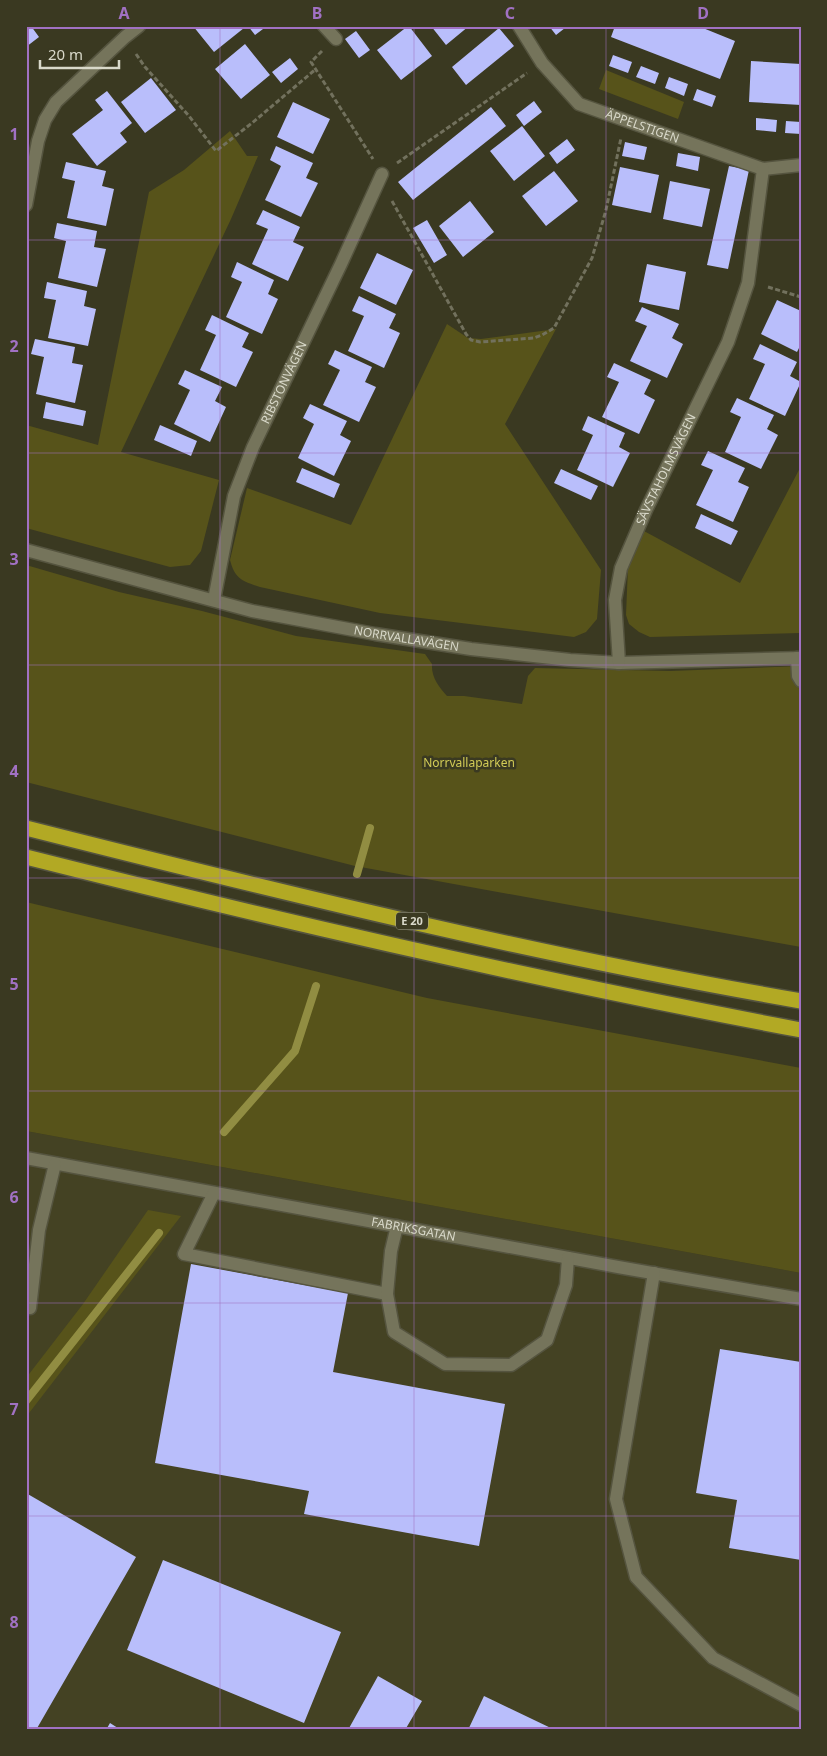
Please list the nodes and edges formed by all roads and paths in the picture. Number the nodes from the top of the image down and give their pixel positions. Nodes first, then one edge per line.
1 (139, 26) edge
2 (324, 26) edge
3 (519, 26) edge
4 (124, 37) junction
5 (336, 39) joint
6 (542, 63) junction
7 (316, 70) junction
8 (624, 120) junction
9 (801, 165) edge
10 (764, 169) junction
11 (382, 174) junction
12 (26, 205) edge
13 (748, 283) junction
14 (801, 297) edge
15 (26, 550) edge
16 (214, 600) junction
17 (799, 658) edge
18 (619, 663) junction
19 (801, 681) edge
20 (26, 828) edge
21 (26, 857) edge
22 (801, 1001) edge
23 (801, 1030) edge
24 (26, 1158) edge
25 (55, 1164) junction
26 (214, 1193) junction
27 (397, 1226) junction
28 (568, 1258) junction
29 (654, 1273) junction
30 (387, 1294) junction
31 (801, 1299) edge
32 (30, 1308) dead end
33 (801, 1705) edge

1 - 4 street
2 - 5 street
3 - 6 street, ÄPPELSTIGEN
4 - 7 path
4 - 12 street
5 - 7 path
6 - 8 street, ÄPPELSTIGEN
6 - 11 path
7 - 11 path
8 - 10 street, ÄPPELSTIGEN
8 - 11 path
9 - 10 street, ÄPPELSTIGEN
10 - 13 street, SÄVSTAHOLMSVÄGEN
11 - 16 street, RIBSTONVÄGEN
13 - 14 path
13 - 18 street, SÄVSTAHOLMSVÄGEN
15 - 16 street, NORRVALLAVÄGEN
16 - 18 street, NORRVALLAVÄGEN
17 - 18 street, NORRVALLAVÄGEN
17 - 19 street, NORRVALLAVÄGEN
20 - 22 highway, E 20
21 - 23 highway, E 20
24 - 25 street, FABRIKSGATAN
25 - 26 street, FABRIKSGATAN
25 - 32 street
26 - 27 street, FABRIKSGATAN
26 - 30 street
27 - 28 street, FABRIKSGATAN
27 - 30 street
28 - 29 street, FABRIKSGATAN
28 - 30 street
29 - 31 street, FABRIKSGATAN
29 - 33 street

